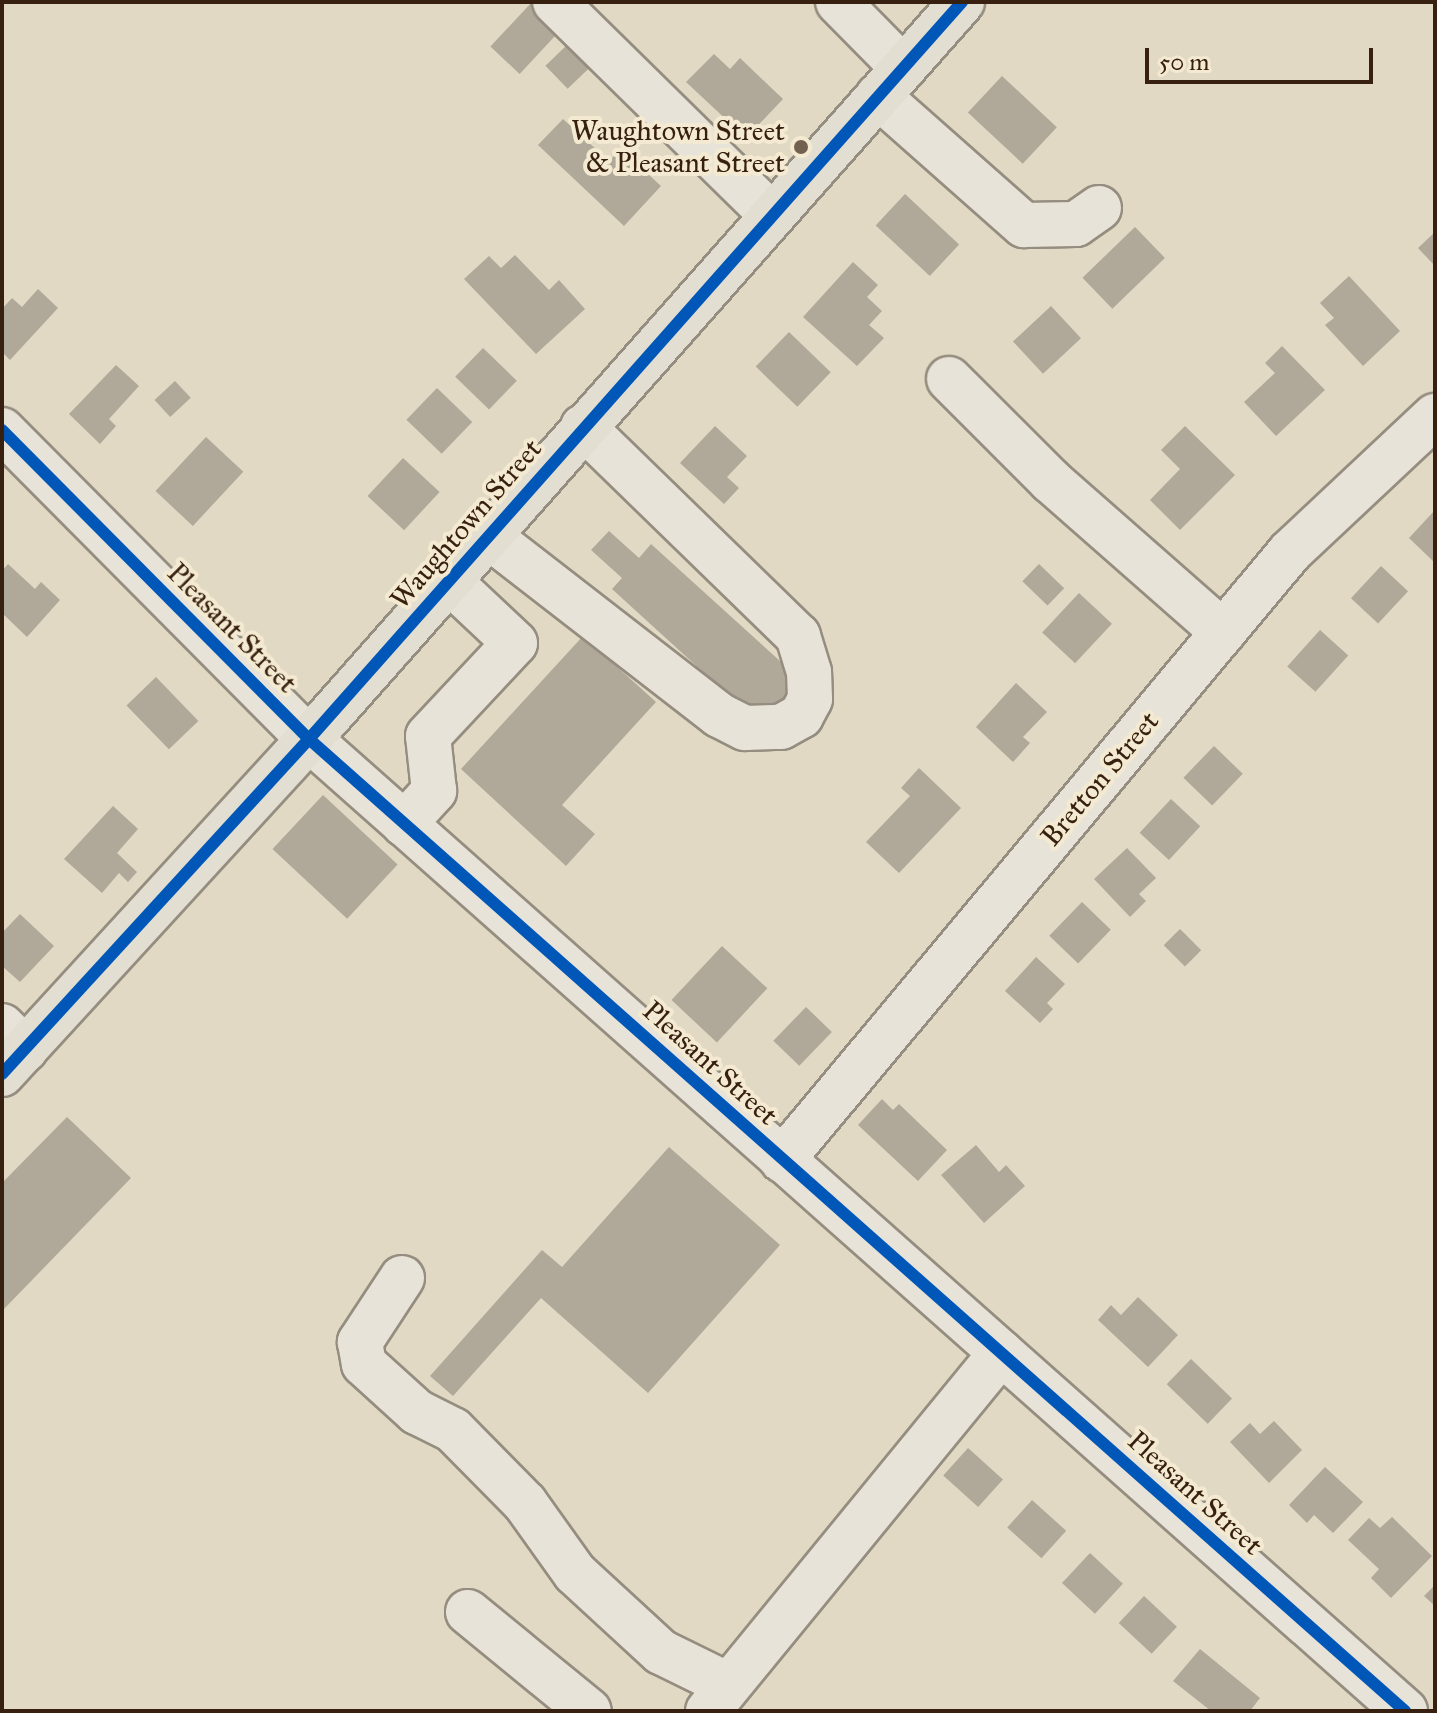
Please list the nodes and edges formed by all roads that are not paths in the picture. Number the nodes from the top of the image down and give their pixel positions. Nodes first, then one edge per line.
1 (555, 2) edge
2 (838, 2) edge
3 (962, 2) edge
4 (891, 82) junction
5 (1099, 208) dead end
6 (770, 213) junction
7 (949, 379) dead end
8 (1435, 416) edge
9 (583, 427) junction
10 (2, 430) edge
11 (487, 535) junction
12 (448, 580) junction
13 (1223, 632) junction
14 (309, 739) junction
15 (404, 824) junction
16 (10, 1050) edge
17 (782, 1160) junction
18 (402, 1278) dead end
19 (1001, 1353) junction
20 (468, 1612) dead end
21 (718, 1698) edge
22 (589, 1711) edge
23 (1405, 1711) edge

1 - 6 street
2 - 4 street
3 - 4 main road, Waughtown Street
4 - 5 street
4 - 6 main road, Waughtown Street
6 - 9 main road, Waughtown Street
7 - 13 street
8 - 13 street, Bretton Street
9 - 11 main road, Waughtown Street
9 - 11 street
10 - 14 street, Pleasant Street
11 - 12 main road, Waughtown Street
12 - 14 main road, Waughtown Street
12 - 15 street
13 - 17 street, Bretton Street
14 - 15 street, Pleasant Street
14 - 16 main road, Waughtown Street
15 - 17 street, Pleasant Street
17 - 19 street, Pleasant Street
18 - 21 street
19 - 21 street
19 - 23 street, Pleasant Street
20 - 22 street

